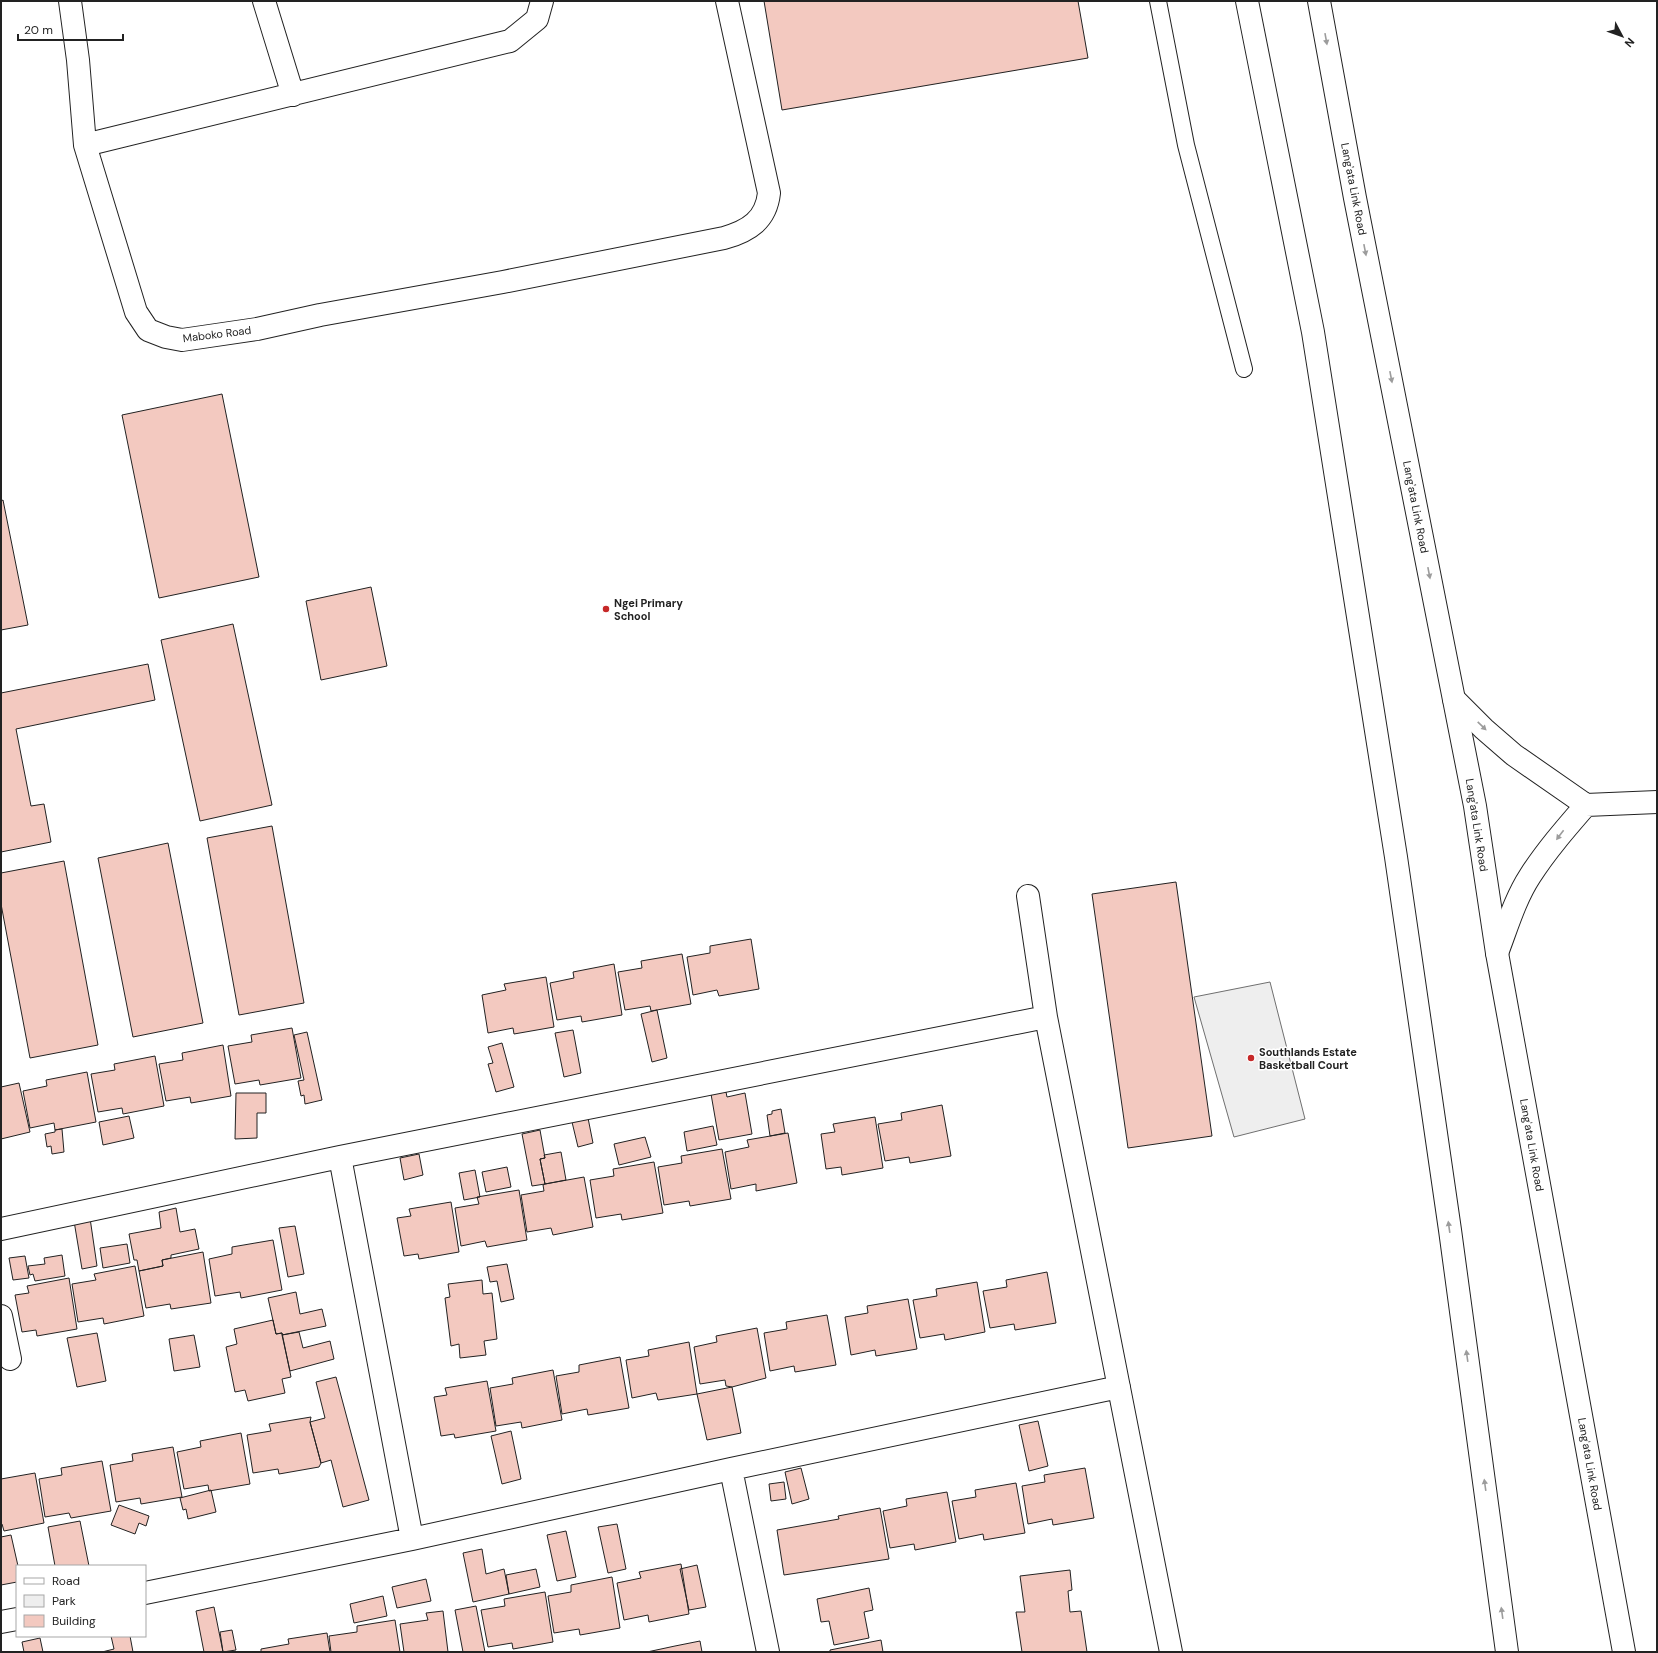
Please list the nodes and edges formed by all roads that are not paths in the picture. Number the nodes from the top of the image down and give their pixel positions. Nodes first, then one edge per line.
1 (70, 1) edge
2 (264, 1) edge
3 (542, 1) edge
4 (727, 1) edge
5 (1158, 1) edge
6 (1247, 1) edge
7 (1319, 1) edge
8 (293, 96) junction
9 (86, 145) junction
10 (1244, 369) dead end
11 (1454, 699) junction
12 (1657, 802) edge
13 (1586, 805) junction
14 (1028, 896) dead end
15 (1497, 953) junction
16 (1046, 1017) junction
17 (340, 1157) junction
18 (1, 1229) edge
19 (1, 1316) edge
20 (10, 1359) dead end
21 (1118, 1387) junction
22 (731, 1468) junction
23 (412, 1539) junction
24 (146, 1593) edge
25 (16, 1619) edge
26 (1, 1622) edge
27 (768, 1652) edge
28 (1171, 1652) edge
29 (1507, 1652) edge
30 (1624, 1652) edge

1 - 9 street, Maboko Road
2 - 8 street
3 - 8 street
4 - 9 street, Maboko Road
5 - 10 lane
29 -> 6 street
7 -> 11 street, Lang'ata Link Road
8 - 9 street
11 -> 13 street
11 - 15 street, Lang'ata Link Road
12 - 13 street
13 -> 15 street
14 - 16 street
15 - 30 street, Lang'ata Link Road
16 - 17 street
16 - 21 street
17 - 18 street
17 - 23 street
19 - 20 street
21 - 22 street
21 - 28 street
22 - 23 street
22 - 27 street
23 - 24 street
25 - 26 street

